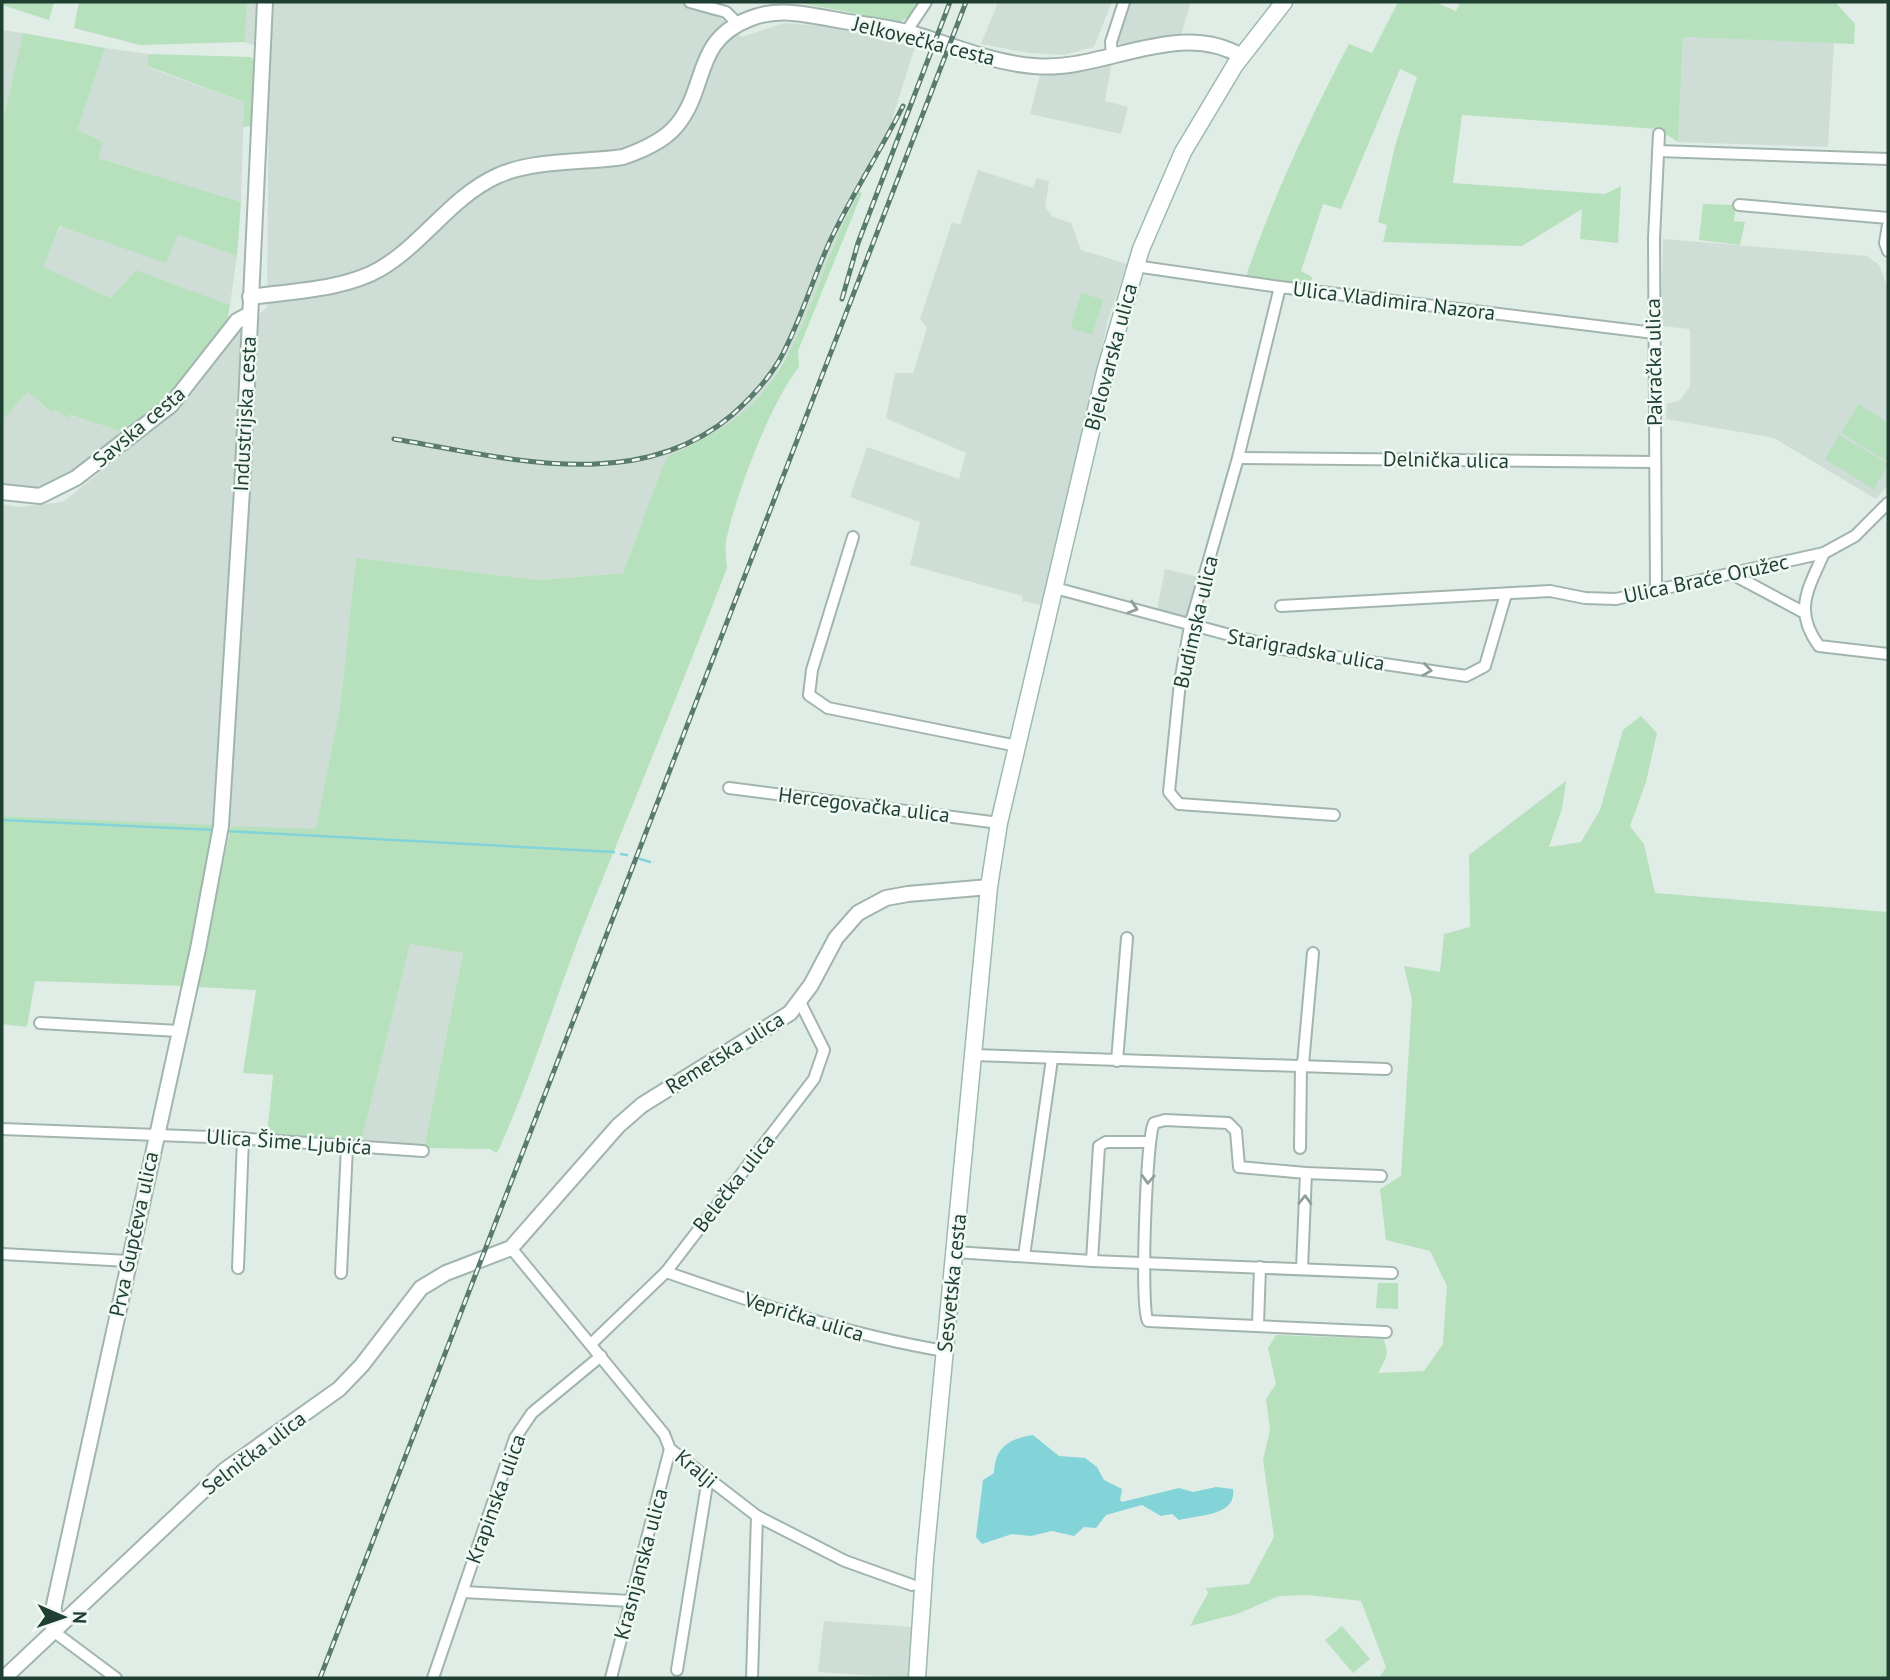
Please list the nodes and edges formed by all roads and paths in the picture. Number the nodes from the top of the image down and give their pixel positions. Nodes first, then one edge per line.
1 (265, 2) edge
2 (690, 2) edge
3 (926, 2) edge
4 (1125, 2) edge
5 (1284, 2) edge
6 (738, 24) junction
7 (906, 32) junction
8 (1112, 56) junction
9 (1241, 56) junction
10 (1659, 134) dead end
11 (1658, 151) junction
12 (1888, 159) edge
13 (1739, 205) dead end
14 (1888, 218) edge
15 (1888, 225) edge
16 (1887, 248) edge
17 (1135, 266) junction
18 (1280, 288) junction
19 (250, 297) junction
20 (250, 314) junction
21 (1654, 333) junction
22 (1238, 458) junction
23 (1655, 462) junction
24 (2, 492) edge
25 (1888, 503) edge
26 (853, 537) dead end
27 (1824, 553) junction
28 (1732, 574) junction
29 (1061, 589) junction
30 (1656, 589) junction
31 (1506, 594) junction
32 (1281, 606) dead end
33 (1803, 612) junction
34 (1191, 626) junction
35 (1888, 654) edge
36 (1017, 746) junction
37 (729, 788) dead end
38 (1334, 815) dead end
39 (999, 823) junction
40 (220, 831) joint
41 (989, 887) junction
42 (1127, 938) dead end
43 (1313, 953) dead end
44 (800, 1002) junction
45 (40, 1023) dead end
46 (178, 1031) junction
47 (974, 1055) junction
48 (1052, 1059) junction
49 (1117, 1061) junction
50 (1302, 1064) junction
51 (1386, 1069) dead end
52 (2, 1129) edge
53 (156, 1135) junction
54 (243, 1138) junction
55 (1150, 1142) junction
56 (347, 1147) junction
57 (1300, 1148) dead end
58 (424, 1151) dead end
59 (1306, 1172) junction
60 (1381, 1176) dead end
61 (511, 1248) junction
62 (955, 1252) junction
63 (2, 1255) edge
64 (1024, 1256) junction
65 (128, 1261) junction
66 (1092, 1261) junction
67 (1144, 1263) junction
68 (1260, 1267) junction
69 (238, 1268) dead end
70 (1302, 1269) junction
71 (666, 1272) junction
72 (341, 1273) dead end
73 (1392, 1273) dead end
74 (1258, 1325) junction
75 (1386, 1332) dead end
76 (591, 1344) junction
77 (945, 1351) junction
78 (601, 1356) junction
79 (670, 1449) junction
80 (708, 1478) junction
81 (757, 1516) junction
82 (912, 1585) dead end
83 (463, 1592) junction
84 (631, 1601) junction
85 (53, 1631) junction
86 (677, 1670) dead end
87 (4, 1678) edge
88 (116, 1678) edge
89 (433, 1678) edge
90 (611, 1678) edge
91 (752, 1678) edge
92 (918, 1678) edge

1 - 19 street, Industrijska cesta
2 - 6 street
3 - 7 street
4 - 8 street
5 - 9 main road, Bjelovarska ulica
6 - 7 street, Jelkovečka cesta
6 - 19 street, Jelkovečka cesta
7 - 8 street, Jelkovečka cesta
8 - 9 street, Jelkovečka cesta
9 - 17 main road, Bjelovarska ulica
10 - 11 street, Pakračka ulica
11 - 12 street
11 - 21 street, Pakračka ulica
13 - 14 street
15 - 16 street
17 - 18 street, Ulica Vladimira Nazora
17 - 29 main road, Bjelovarska ulica
18 - 21 street, Ulica Vladimira Nazora
18 - 22 street, Budimska ulica
19 - 20 street, Industrijska cesta
20 - 24 street, Savska cesta
20 - 40 street, Industrijska cesta
21 - 23 street, Pakračka ulica
22 - 23 street, Delnička ulica
22 - 34 street, Budimska ulica
23 - 30 street, Pakračka ulica
25 - 27 street, Ulica Braće Oružec
26 - 36 street
27 - 28 street, Ulica Braće Oružec
27 - 33 street
28 - 30 street, Ulica Braće Oružec
28 - 33 street
29 -> 34 street, Starigradska ulica
29 - 36 main road, Bjelovarska ulica
30 - 31 street, Ulica Braće Oružec
31 - 32 street, Ulica Braće Oružec
34 -> 31 street, Starigradska ulica
33 - 35 street
34 - 38 street, Budimska ulica
36 - 39 main road, Bjelovarska ulica
37 - 39 street, Hercegovačka ulica
39 - 41 main road, Bjelovarska ulica
40 - 46 street, Prva Gupčeva ulica
41 - 44 street, Remetska ulica
41 - 47 main road, Sesvetska cesta
42 - 49 street
43 - 50 street
44 - 61 street, Remetska ulica
44 - 71 street, Belečka ulica
45 - 46 street
46 - 53 street, Prva Gupčeva ulica
47 - 48 street
47 - 62 main road, Sesvetska cesta
48 - 49 street
48 - 64 street
49 - 50 street
50 - 51 street
50 - 57 street
52 - 53 street, Ulica Šime Ljubića
53 - 54 street, Ulica Šime Ljubića
53 - 65 street, Prva Gupčeva ulica
54 - 56 street, Ulica Šime Ljubića
54 - 69 street
55 - 59 street
55 - 66 street
55 -> 67 street
56 - 58 street, Ulica Šime Ljubića
56 - 72 street
59 - 60 street
70 -> 59 street
61 - 76 street, Kralji
61 - 85 street, Selnička ulica
62 - 64 street
62 - 77 main road, Sesvetska cesta
63 - 65 street
64 - 66 street
65 - 85 street, Prva Gupčeva ulica
66 - 67 street
67 - 68 street
67 - 74 street
68 - 70 street
68 - 74 street
70 - 73 street
71 - 76 street, Belečka ulica
71 - 77 street, Veprička ulica
74 - 75 street
76 - 78 street, Kralji
77 - 92 main road, Sesvetska cesta
78 - 79 street, Kralji
78 - 83 street, Krapinska ulica
79 - 80 street, Kralji
79 - 84 street, Krasnjanska ulica
80 - 81 street, Kralji
80 - 86 street
81 - 82 street, Kralji
81 - 91 street
83 - 84 street, Krapinska ulica
83 - 89 street, Krapinska ulica
84 - 90 street, Krasnjanska ulica
85 - 87 street, Selnička ulica
85 - 88 street

